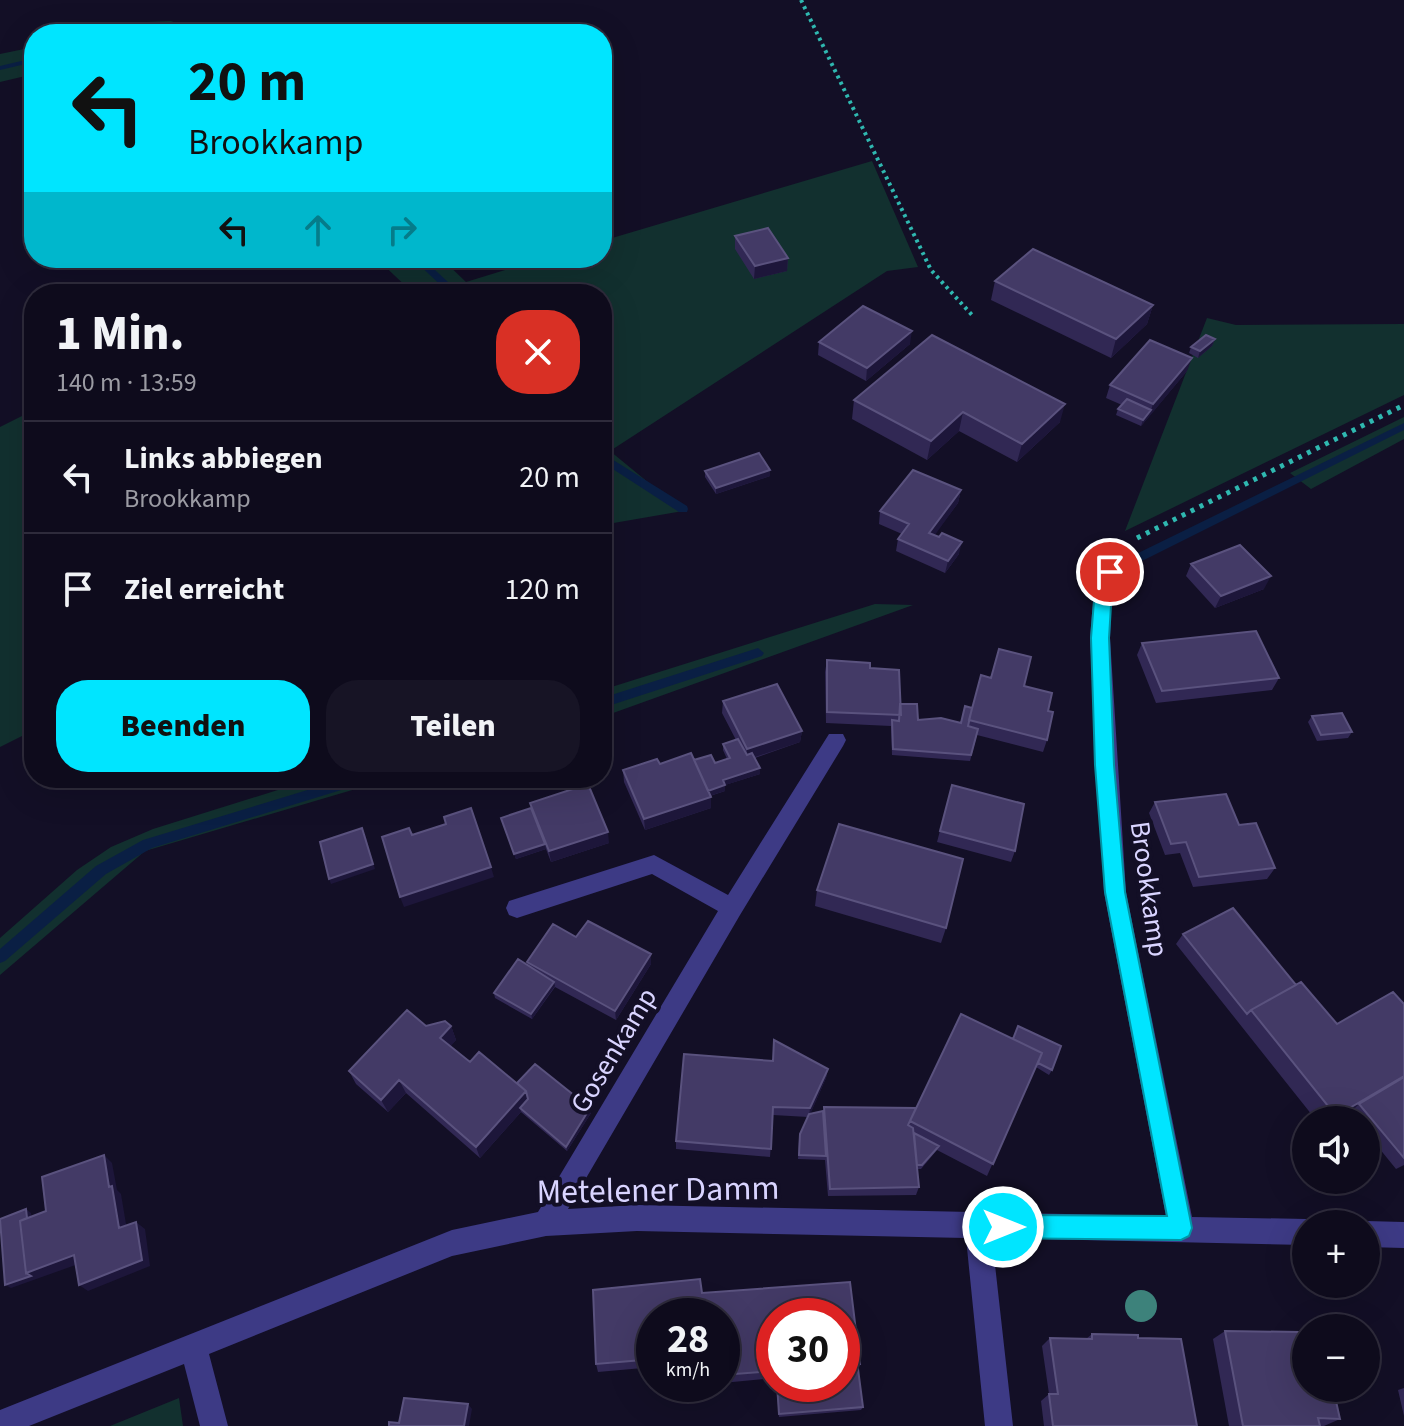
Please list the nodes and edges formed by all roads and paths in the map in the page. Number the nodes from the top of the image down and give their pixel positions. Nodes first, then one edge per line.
1 (801, 0) edge
2 (972, 315) dead end
3 (1404, 405) edge
4 (1116, 555) joint
5 (836, 740) dead end
6 (517, 908) dead end
7 (732, 908) junction
8 (546, 1223) junction
9 (978, 1226) junction
10 (1181, 1228) junction
11 (1292, 1232) edge
12 (1380, 1234) edge
13 (1404, 1235) edge
14 (193, 1345) junction
15 (0, 1424) edge
16 (214, 1426) edge
17 (999, 1426) edge

1 - 2 path
3 - 4 path
4 - 10 street, Brookkamp
5 - 7 street, Gosenkamp
6 - 7 street
7 - 8 street, Gosenkamp
8 - 9 street, Metelener Damm
8 - 14 street, Metelener Damm
9 - 10 street, Metelener Damm
9 - 17 street
10 - 11 street, Metelener Damm
12 - 13 street
14 - 15 street, Metelener Damm
14 - 16 street

